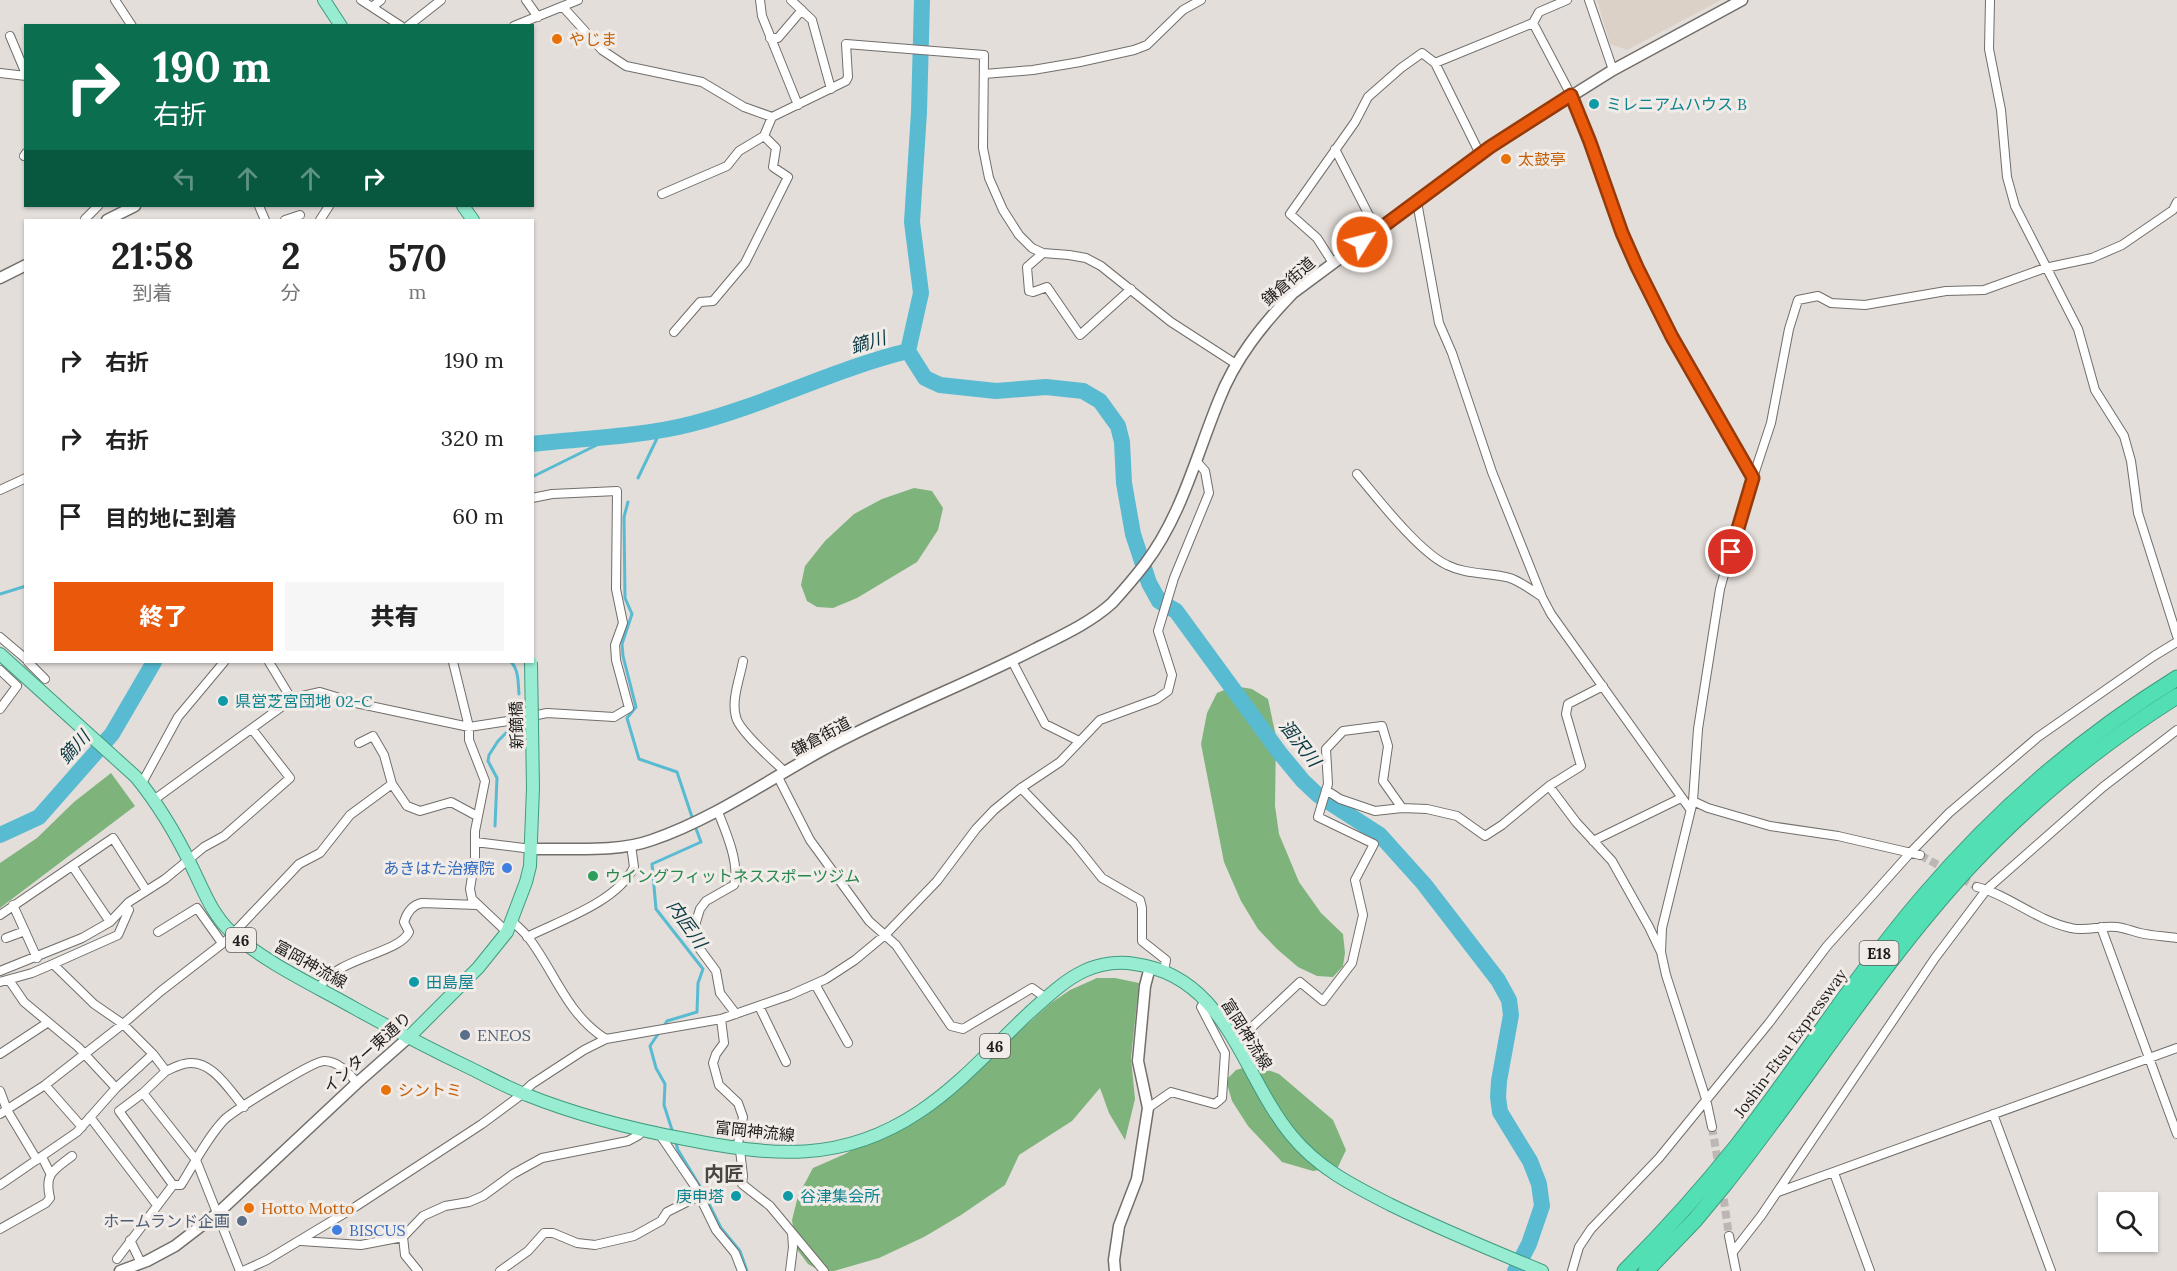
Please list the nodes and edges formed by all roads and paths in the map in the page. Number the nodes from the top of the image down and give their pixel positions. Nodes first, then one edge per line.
1 (115, 0) edge
2 (324, 0) edge
3 (361, 0) edge
4 (381, 0) edge
5 (441, 0) edge
6 (526, 0) edge
7 (578, 0) edge
8 (760, 0) edge
9 (791, 0) edge
10 (1201, 0) edge
11 (1567, 0) edge
12 (1589, 0) edge
13 (1742, 0) edge
14 (1990, 0) edge
15 (372, 7) junction
16 (563, 7) junction
17 (802, 10) junction
18 (538, 16) junction
19 (1533, 22) junction
20 (131, 24) edge
21 (340, 24) edge
22 (398, 24) edge
23 (411, 24) edge
24 (519, 24) edge
25 (10, 36) dead end
26 (770, 38) junction
27 (1435, 63) junction
28 (24, 70) edge
29 (1613, 70) junction
30 (0, 73) edge
31 (984, 74) junction
32 (24, 75) edge
33 (831, 89) junction
34 (1571, 95) junction
35 (798, 105) junction
36 (772, 117) junction
37 (764, 136) junction
38 (1335, 149) junction
39 (1480, 154) junction
40 (662, 194) dead end
41 (1417, 202) junction
42 (2177, 202) edge
43 (97, 207) edge
44 (133, 207) edge
45 (300, 215) dead end
46 (85, 219) dead end
47 (109, 219) edge
48 (288, 219) edge
49 (1377, 231) junction
50 (1043, 254) junction
51 (1333, 262) junction
52 (24, 266) edge
53 (2045, 267) junction
54 (0, 278) edge
55 (1131, 289) junction
56 (674, 332) dead end
57 (1236, 364) junction
58 (1197, 462) junction
59 (1357, 474) dead end
60 (1753, 478) junction
61 (24, 479) edge
62 (0, 490) edge
63 (534, 498) edge
64 (1542, 597) junction
65 (2177, 636) edge
66 (0, 637) edge
67 (2177, 642) edge
68 (0, 654) edge
69 (24, 657) edge
70 (743, 661) dead end
71 (1012, 661) junction
72 (30, 663) edge
73 (223, 663) edge
74 (270, 663) edge
75 (453, 663) edge
76 (531, 663) edge
77 (0, 670) edge
78 (2177, 678) edge
79 (45, 679) dead end
80 (1603, 686) junction
81 (2177, 696) edge
82 (292, 700) junction
83 (0, 709) edge
84 (469, 727) junction
85 (252, 729) junction
86 (2177, 730) edge
87 (1079, 741) junction
88 (359, 743) dead end
89 (782, 775) junction
90 (139, 780) junction
91 (392, 784) junction
92 (1549, 786) junction
93 (533, 788) joint
94 (1021, 788) junction
95 (1326, 790) junction
96 (1681, 798) junction
97 (155, 799) junction
98 (1691, 805) junction
99 (1402, 808) junction
100 (718, 812) junction
101 (477, 816) junction
102 (1593, 841) junction
103 (475, 842) junction
104 (631, 845) junction
105 (532, 849) junction
106 (1915, 853) junction
107 (189, 861) junction
108 (73, 867) junction
109 (1977, 887) tunnel mouth
110 (1987, 889) junction
111 (146, 890) junction
112 (13, 905) junction
113 (477, 905) junction
114 (129, 910) dead end
115 (0, 915) edge
116 (110, 922) junction
117 (509, 926) junction
118 (2101, 927) junction
119 (25, 931) junction
120 (158, 932) dead end
121 (234, 934) junction
122 (885, 935) junction
123 (527, 937) junction
124 (6, 938) dead end
125 (2177, 938) edge
126 (222, 944) junction
127 (1660, 952) junction
128 (37, 958) junction
129 (53, 964) junction
130 (1150, 967) junction
131 (0, 971) edge
132 (1164, 971) junction
133 (5, 981) edge
134 (815, 984) junction
135 (319, 988) junction
136 (1046, 998) junction
137 (1206, 1000) junction
138 (759, 1006) junction
139 (736, 1014) junction
140 (721, 1019) junction
141 (47, 1023) junction
142 (123, 1024) junction
143 (408, 1038) junction
144 (606, 1039) junction
145 (1235, 1042) junction
146 (848, 1043) dead end
147 (2177, 1048) edge
148 (0, 1054) edge
149 (84, 1054) junction
150 (153, 1054) junction
151 (2149, 1059) junction
152 (786, 1062) dead end
153 (166, 1071) junction
154 (357, 1083) junction
155 (45, 1085) junction
156 (116, 1088) junction
157 (0, 1091) edge
158 (143, 1093) junction
159 (522, 1093) junction
160 (1706, 1099) junction
161 (244, 1107) junction
162 (1148, 1108) junction
163 (4, 1112) edge
164 (1993, 1114) junction
165 (90, 1117) junction
166 (82, 1127) junction
167 (1712, 1127) tunnel mouth
168 (641, 1130) junction
169 (2177, 1134) edge
170 (660, 1135) junction
171 (738, 1149) junction
172 (72, 1156) dead end
173 (40, 1159) junction
174 (196, 1160) junction
175 (50, 1173) junction
176 (1834, 1173) junction
177 (0, 1185) edge
178 (174, 1185) junction
179 (1778, 1192) junction
180 (699, 1196) junction
181 (157, 1205) junction
182 (218, 1213) junction
183 (0, 1229) edge
184 (792, 1233) junction
185 (1729, 1236) tunnel mouth
186 (403, 1237) junction
187 (130, 1240) junction
188 (301, 1241) junction
189 (1733, 1252) junction
190 (117, 1260) dead end
191 (141, 1263) junction
192 (120, 1271) edge
193 (241, 1271) edge
194 (418, 1271) edge
195 (500, 1271) edge
196 (742, 1271) edge
197 (790, 1271) edge
198 (824, 1271) edge
199 (1115, 1271) edge
200 (1542, 1271) edge
201 (1572, 1271) edge
202 (1625, 1271) edge
203 (1646, 1271) edge
204 (1736, 1271) edge
205 (1870, 1271) edge
206 (2051, 1271) edge

1 - 20 street
2 - 21 main road
3 - 15 street
4 - 15 street
5 - 23 street
6 - 18 street
7 - 16 street
8 - 26 street
9 - 17 street
10 - 31 street
11 - 19 street
12 - 29 street
13 - 29 street, 鎌倉街道
14 - 53 street
15 - 22 street
16 - 18 street
16 - 36 street
17 - 26 street
17 - 33 street
18 - 24 street
19 - 27 street
19 - 34 street
25 - 28 street
26 - 35 street
27 - 38 street
27 - 39 street
29 - 34 street, 鎌倉街道
30 - 32 street
31 - 33 street
31 - 50 street
33 - 35 street
34 - 39 street, 鎌倉街道
34 - 60 street
35 - 36 street
36 - 37 street
37 - 40 street
37 - 56 street
38 - 49 street
38 - 51 street
39 - 41 street, 鎌倉街道
41 - 49 street, 鎌倉街道
41 - 64 street
42 - 53 street
43 - 46 street
44 - 47 street
45 - 48 street
49 - 51 street, 鎌倉街道
50 - 55 street
50 - 55 street
51 - 57 street, 鎌倉街道
52 - 54 street
53 - 60 street
53 - 65 street
55 - 57 street
57 - 58 street, 鎌倉街道
58 - 71 street, 鎌倉街道
58 - 87 street
59 - 64 street
60 - 98 street
61 - 62 street
63 - 84 street
64 - 80 street
66 - 69 street
67 - 106 street
68 - 90 main road, 富岡神流線 / 46
70 - 89 street
71 - 87 street
71 - 89 street, 鎌倉街道
72 - 79 street
73 - 90 street
74 - 82 street
75 - 84 street
76 - 93 main road, 新鏑橋, bridge
77 - 83 street
78 - 202 highway, Joshin-Etsu Expressway / E18
80 - 92 street
80 - 96 street
81 - 203 highway, Joshin-Etsu Expressway / E18
82 - 84 street
82 - 85 street
84 - 101 street
85 - 97 street
85 - 107 street
86 - 110 street
87 - 94 street
88 - 91 street
89 - 100 street, 鎌倉街道
89 - 122 street
90 - 97 main road, 富岡神流線 / 46
91 - 101 street
91 - 121 street
92 - 99 street
92 - 102 street
93 - 105 main road, インター東通り
94 - 122 street
94 - 132 street
95 - 99 street
95 - 99 street
95 - 145 street
96 - 98 street
96 - 102 street
97 - 107 main road, 富岡神流線 / 46
98 - 106 street
98 - 127 street
100 - 104 street, 鎌倉街道
100 - 139 street
101 - 103 street
102 - 127 street
103 - 105 street
103 - 113 street
104 - 105 street, 鎌倉街道
104 - 123 street
105 - 117 main road, インター東通り
106 - 160 street
107 - 111 street
107 - 121 main road, 富岡神流線 / 46
108 - 111 street
108 - 112 street
108 - 116 street
109 - 110 street
110 - 118 street
110 - 179 street
111 - 116 street
112 - 115 street
112 - 119 street
113 - 117 street
113 - 135 street
114 - 129 street
116 - 128 street
117 - 123 street
117 - 143 main road, インター東通り
118 - 125 street
118 - 151 street
119 - 124 street
119 - 128 street
120 - 126 street
121 - 126 street
121 - 135 main road, 富岡神流線 / 46
122 - 134 street
122 - 136 street
123 - 144 street
126 - 142 street
127 - 160 street
128 - 131 street
129 - 133 street
129 - 142 street
130 - 132 main road, 富岡神流線 / 46
130 - 136 main road, 富岡神流線 / 46
130 - 162 street
132 - 137 main road, 富岡神流線 / 46
133 - 141 street
134 - 138 street
134 - 146 street
135 - 143 main road, 富岡神流線 / 46
136 - 171 main road, 富岡神流線 / 46
137 - 145 main road, 富岡神流線 / 46
137 - 162 street
138 - 139 street
138 - 152 street
139 - 140 street
140 - 144 street
140 - 171 street
141 - 148 street
141 - 149 street
142 - 149 street
142 - 150 street
143 - 154 street, インター東通り
143 - 159 main road, 富岡神流線 / 46
144 - 159 street
145 - 200 main road, 富岡神流線 / 46
147 - 151 street
149 - 155 street
149 - 156 street
150 - 153 street
150 - 156 street
151 - 164 street
151 - 169 street
153 - 158 street
153 - 161 street
154 - 161 street
154 - 182 street, インター東通り
155 - 163 street
155 - 166 street
156 - 165 street
157 - 163 street
158 - 174 street
158 - 178 street
159 - 168 main road, 富岡神流線 / 46
159 - 188 street
160 - 167 street
160 - 201 street
161 - 174 street
162 - 199 street
163 - 173 street
164 - 176 street
164 - 206 street
165 - 166 street
165 - 181 street
166 - 173 street
168 - 170 main road, 富岡神流線 / 46
168 - 186 street
170 - 171 main road, 富岡神流線 / 46
170 - 180 street
171 - 184 street
172 - 175 street
173 - 175 street
173 - 177 street
174 - 178 street
174 - 182 street
175 - 183 street
176 - 179 street
176 - 205 street
178 - 181 street
179 - 189 street
180 - 195 street
180 - 196 street
181 - 187 street
182 - 191 street, インター東通り
182 - 193 street
184 - 197 street
184 - 198 street
185 - 189 street
186 - 188 street
186 - 194 street
187 - 190 street
187 - 191 street
188 - 193 street
189 - 204 street
191 - 192 street, インター東通り

